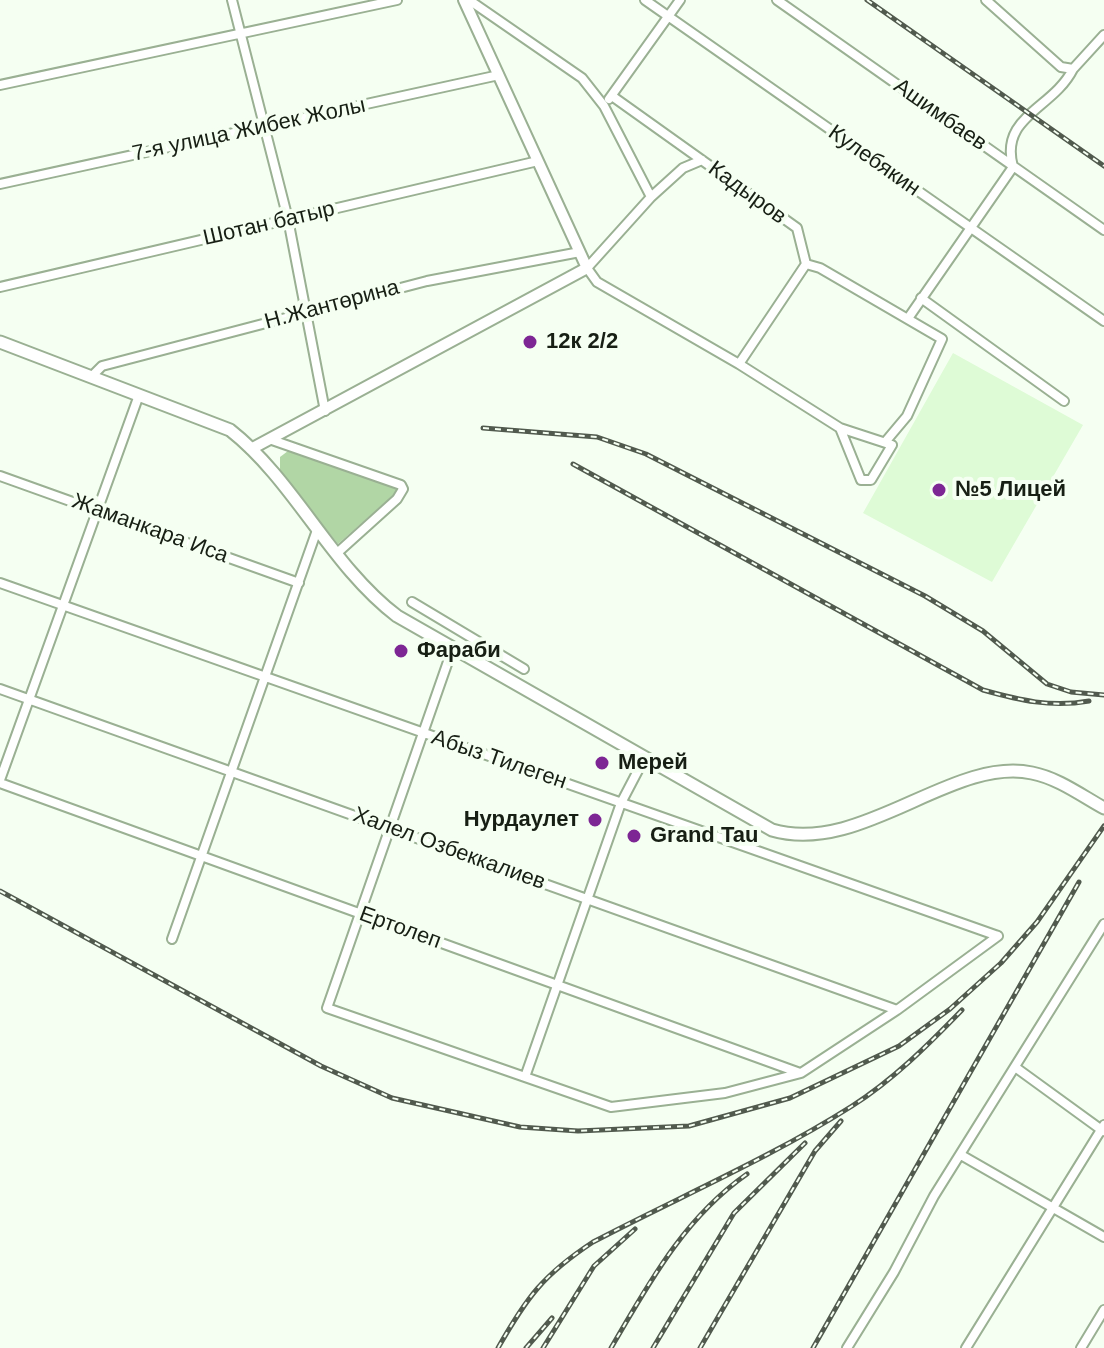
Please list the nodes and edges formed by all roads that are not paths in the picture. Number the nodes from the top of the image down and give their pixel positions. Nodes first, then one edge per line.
1 (232, 0) edge
2 (397, 0) edge
3 (467, 0) edge
4 (645, 0) edge
5 (680, 0) edge
6 (777, 0) edge
7 (986, 0) edge
8 (669, 17) junction
9 (240, 34) junction
10 (1104, 35) edge
11 (1073, 69) junction
12 (499, 75) junction
13 (0, 85) edge
14 (612, 96) junction
15 (604, 106) junction
16 (265, 126) junction
17 (702, 160) junction
18 (538, 161) junction
19 (1013, 167) junction
20 (0, 184) edge
21 (651, 197) junction
22 (288, 219) junction
23 (969, 227) junction
24 (1104, 230) edge
25 (580, 252) junction
26 (806, 264) junction
27 (587, 268) junction
28 (0, 287) edge
29 (921, 298) junction
30 (305, 312) junction
31 (909, 317) junction
32 (1104, 321) edge
33 (0, 342) edge
34 (739, 364) junction
35 (91, 377) junction
36 (139, 395) junction
37 (1064, 401) dead end
38 (325, 411) junction
39 (840, 428) junction
40 (272, 440) junction
41 (886, 441) junction
42 (251, 449) junction
43 (0, 476) edge
44 (98, 509) junction
45 (317, 530) junction
46 (336, 554) junction
47 (0, 583) edge
48 (299, 583) junction
49 (412, 602) dead end
50 (63, 606) junction
51 (452, 650) junction
52 (524, 669) dead end
53 (265, 677) junction
54 (0, 689) edge
55 (29, 699) junction
56 (423, 733) junction
57 (644, 759) junction
58 (231, 772) junction
59 (0, 782) edge
60 (621, 803) junction
61 (1104, 808) edge
62 (390, 828) junction
63 (201, 856) junction
64 (587, 899) junction
65 (360, 914) junction
66 (1104, 924) edge
67 (172, 939) dead end
68 (557, 985) junction
69 (897, 1010) junction
70 (1015, 1067) junction
71 (801, 1073) junction
72 (525, 1077) junction
73 (1103, 1129) edge
74 (961, 1155) junction
75 (1053, 1206) junction
76 (1104, 1237) edge
77 (1104, 1310) edge
78 (847, 1348) edge
79 (966, 1348) edge
80 (1081, 1348) edge

1 - 9 street
2 - 9 street
3 - 12 street
3 - 15 street
4 - 8 street, Кулебякин
5 - 8 street
6 - 19 street, Ашимбаев
7 - 11 street
8 - 14 street
8 - 23 street, Кулебякин
9 - 13 street
9 - 16 street
10 - 11 street
11 - 19 street
12 - 16 street, 7-я улица Жибек Жолы
12 - 18 street
14 - 15 street
14 - 17 street, Кадыров
15 - 21 street
16 - 20 street, 7-я улица Жибек Жолы
16 - 22 street
17 - 21 street
17 - 26 street, Кадыров
18 - 22 street, Шотан батыр
18 - 25 street
19 - 23 street
19 - 24 street, Ашимбаев
21 - 27 street
22 - 28 street, Шотан батыр
22 - 30 street
23 - 29 street
23 - 32 street, Кулебякин
25 - 27 street
25 - 30 street, Н.Жантөрина
26 - 31 street
26 - 34 street
27 - 34 street
27 - 38 street
29 - 31 street
29 - 37 street
30 - 35 street, Н.Жантөрина
30 - 38 street
31 - 41 street
33 - 35 main road
34 - 39 street
35 - 36 main road
36 - 42 main road
36 - 44 street
38 - 40 street
39 - 41 street
39 - 41 street
40 - 42 street
40 - 46 street
42 - 45 main road
43 - 44 street, Жаманкара Иса
44 - 48 street, Жаманкара Иса
44 - 50 street
45 - 46 main road
45 - 48 street
46 - 51 main road
47 - 50 street, Абыз Тилеген
48 - 53 street
49 - 52 street
50 - 53 street, Абыз Тилеген
50 - 55 street
51 - 56 street
51 - 57 main road
53 - 56 street, Абыз Тилеген
53 - 58 street
54 - 55 street, Халел Озбеккалиев
55 - 58 street, Халел Озбеккалиев
55 - 59 street
56 - 60 street, Абыз Тилеген
56 - 62 street
57 - 60 street
57 - 61 main road
58 - 62 street, Халел Озбеккалиев
58 - 63 street
59 - 63 street, Ертолеп
60 - 64 street
60 - 69 street, Абыз Тилеген
62 - 64 street, Халел Озбеккалиев
62 - 65 street
63 - 65 street, Ертолеп
63 - 67 street
64 - 68 street
64 - 69 street, Халел Озбеккалиев
65 - 68 street, Ертолеп
65 - 72 street
66 - 70 street
68 - 71 street, Ертолеп
68 - 72 street
69 - 71 street
70 - 73 street
70 - 74 street
71 - 72 street
73 - 75 street
74 - 75 street
74 - 78 street
75 - 76 street
75 - 79 street
77 - 80 street

